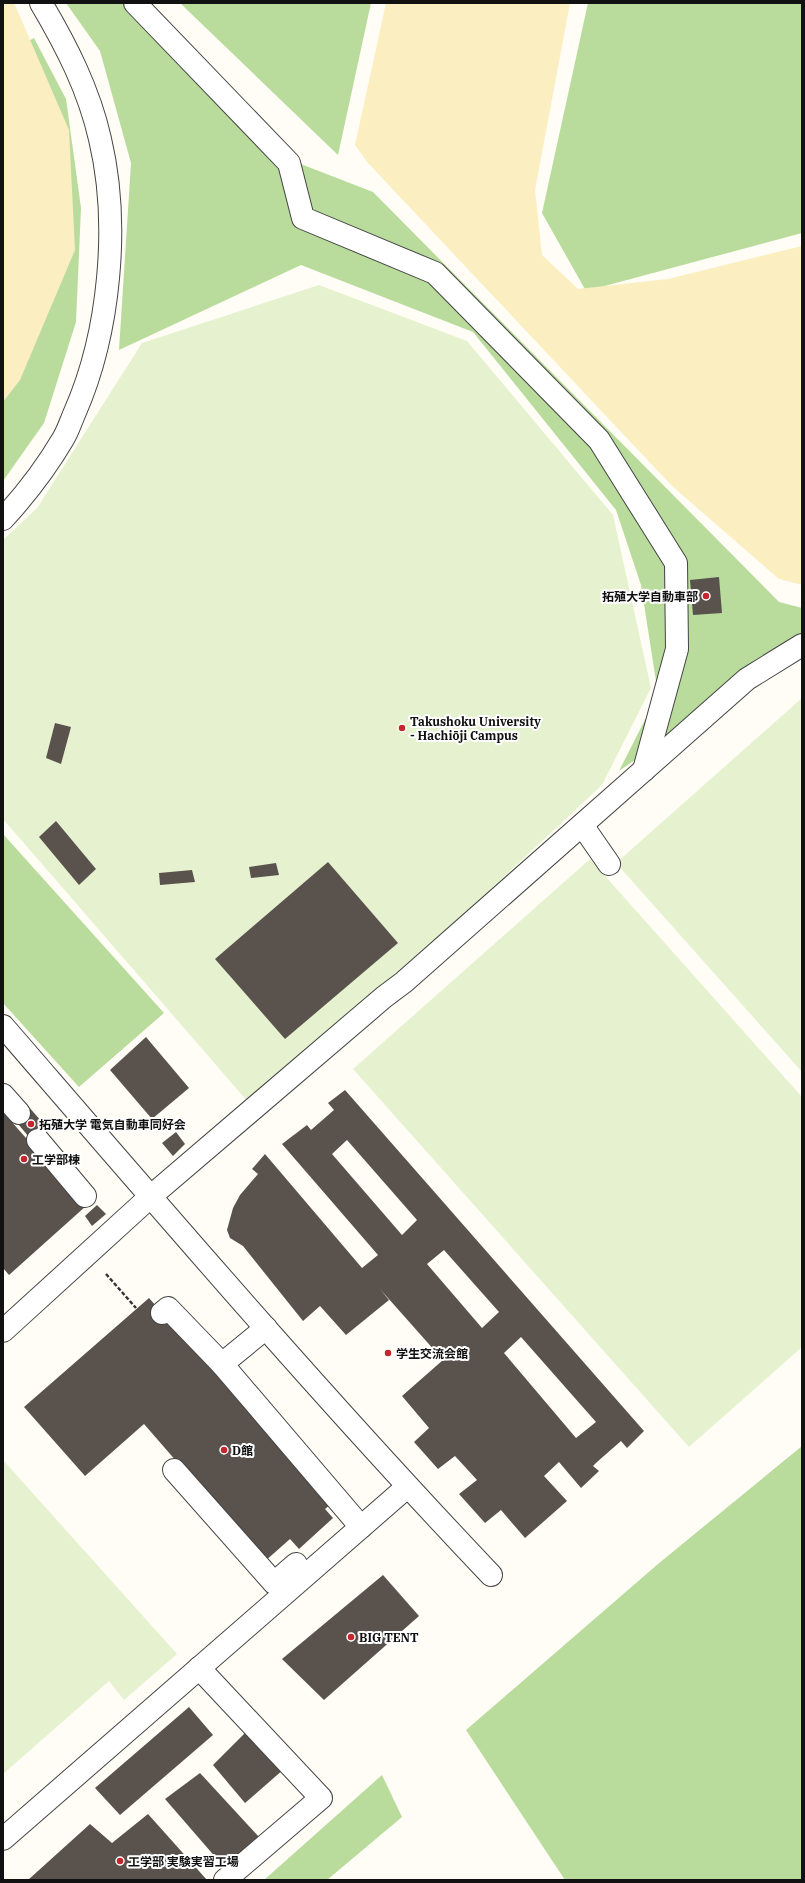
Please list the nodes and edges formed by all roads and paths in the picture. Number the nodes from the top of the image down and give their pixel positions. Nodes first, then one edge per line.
1 (41, 3) edge
2 (136, 3) edge
3 (3, 519) edge
4 (802, 645) edge
5 (644, 770) junction
6 (582, 824) junction
7 (609, 864) dead end
8 (3, 1026) edge
9 (3, 1095) edge
10 (19, 1113) dead end
11 (38, 1140) dead end
12 (85, 1196) dead end
13 (150, 1197) junction
14 (101, 1269) dead end
15 (136, 1308) dead end
16 (162, 1313) dead end
17 (266, 1328) junction
18 (3, 1331) edge
19 (222, 1364) junction
20 (174, 1470) dead end
21 (407, 1487) junction
22 (356, 1521) junction
23 (491, 1575) dead end
24 (199, 1668) junction
25 (3, 1839) edge
26 (225, 1880) edge

1 - 3 lane
2 - 5 lane
4 - 5 lane
5 - 6 lane
6 - 7 lane
6 - 13 lane
8 - 13 lane
9 - 10 lane
11 - 12 lane
13 - 17 lane
13 - 18 lane
14 - 15 path
16 - 19 lane
17 - 19 lane
17 - 21 lane
19 - 22 lane
20 - 22 lane
21 - 22 lane
21 - 23 lane
22 - 24 lane
24 - 25 lane
24 - 26 lane

